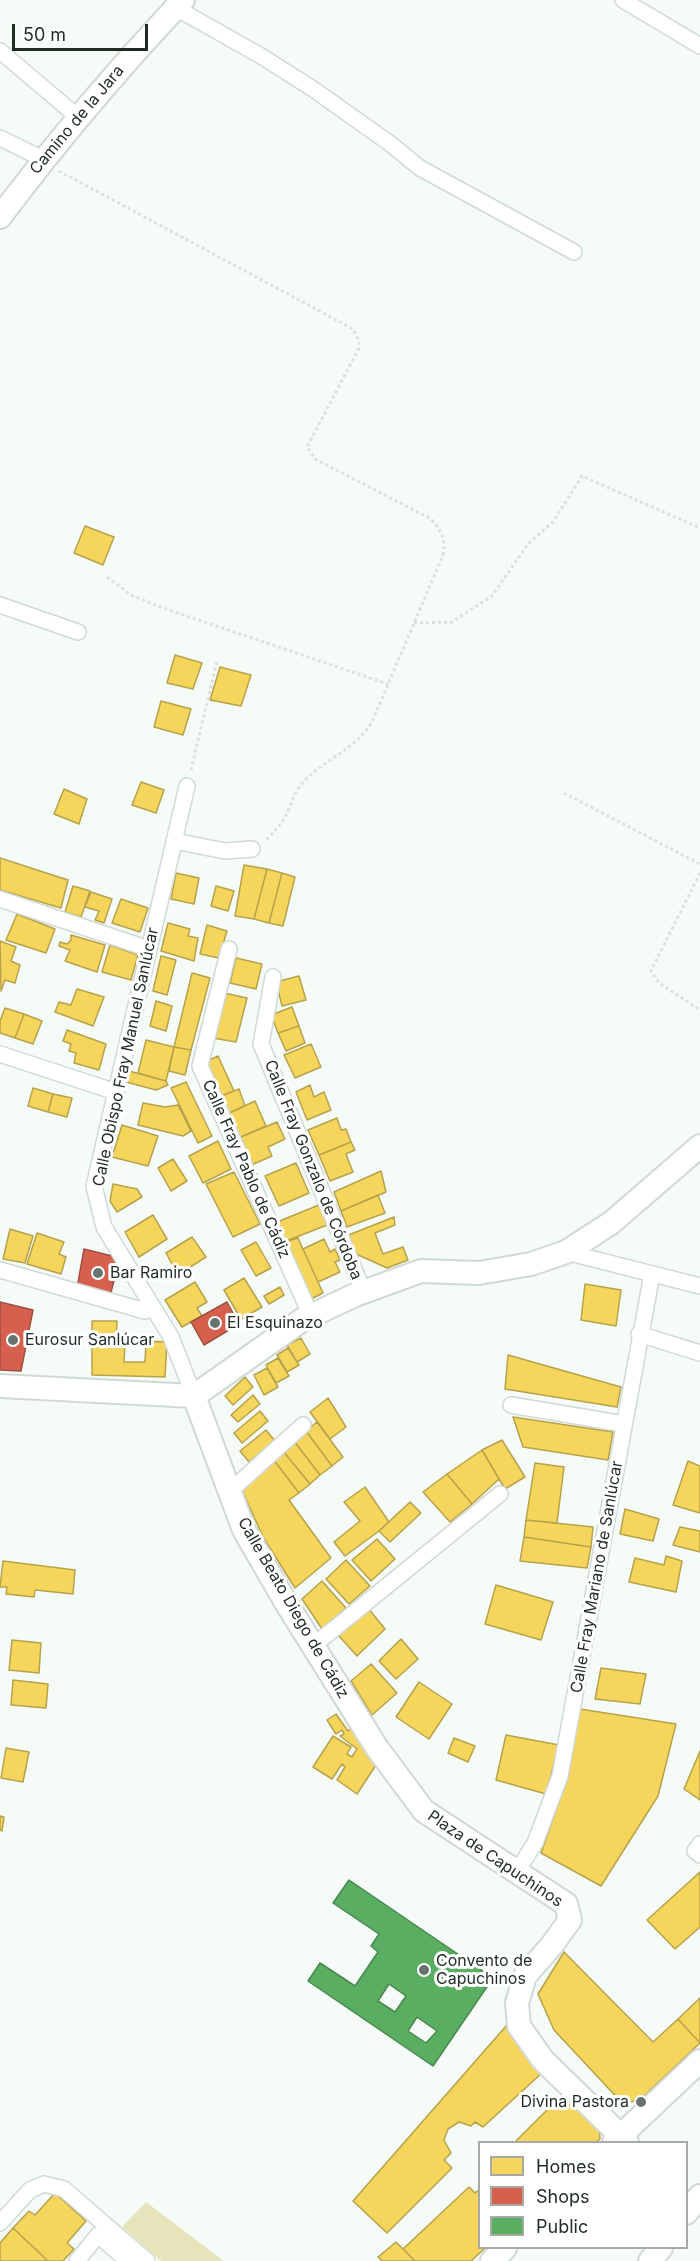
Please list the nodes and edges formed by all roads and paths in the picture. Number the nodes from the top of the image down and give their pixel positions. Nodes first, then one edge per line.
1 (623, 0) edge
2 (180, 4) edge
3 (700, 46) edge
4 (0, 51) edge
5 (79, 118) junction
6 (0, 138) edge
7 (43, 159) junction
8 (0, 217) edge
9 (574, 252) dead end
10 (700, 528) edge
11 (107, 578) dead end
12 (0, 605) edge
13 (414, 624) junction
14 (78, 632) dead end
15 (217, 661) dead end
16 (388, 684) junction
17 (187, 786) joint
18 (564, 793) dead end
19 (174, 841) junction
20 (252, 849) joint
21 (700, 864) edge
22 (700, 873) edge
23 (0, 899) edge
24 (149, 949) junction
25 (229, 949) dead end
26 (273, 977) dead end
27 (700, 1010) edge
28 (0, 1054) edge
29 (116, 1092) junction
30 (700, 1146) edge
31 (566, 1252) junction
32 (0, 1270) edge
33 (652, 1274) junction
34 (700, 1286) edge
35 (364, 1293) junction
36 (153, 1307) junction
37 (311, 1316) junction
38 (639, 1334) junction
39 (700, 1353) edge
40 (0, 1386) edge
41 (194, 1396) junction
42 (511, 1406) dead end
43 (624, 1424) junction
44 (303, 1425) dead end
45 (229, 1492) junction
46 (500, 1494) dead end
47 (313, 1646) junction
48 (377, 1748) joint
49 (517, 1871) junction
50 (700, 2061) edge
51 (620, 2140) edge
52 (0, 2223) edge
53 (504, 2249) edge
54 (659, 2249) edge
55 (77, 2261) edge
56 (128, 2261) edge
57 (147, 2261) edge
58 (492, 2261) edge
59 (650, 2261) edge

1 - 3 street
2 - 5 street, Camino de la Jara
2 - 9 street
4 - 5 street
5 - 7 street, Camino de la Jara
6 - 7 street
7 - 8 street, Camino de la Jara
7 - 13 path
10 - 13 path
11 - 16 path
12 - 14 street
13 - 16 path
15 - 17 path
16 - 20 path
17 - 19 street, Calle Obispo Fray Manuel Sanlúcar
18 - 21 path
19 - 20 street
19 - 24 street, Calle Obispo Fray Manuel Sanlúcar
22 - 27 path
23 - 24 street
24 - 29 street, Calle Obispo Fray Manuel Sanlúcar
25 - 37 street, Calle Fray Pablo de Cádiz
26 - 35 street, Calle Fray Gonzalo de Córdoba
28 - 29 street
29 - 36 street, Calle Obispo Fray Manuel Sanlúcar
30 - 31 street
31 - 33 street
31 - 35 street
32 - 36 street
33 - 34 street
33 - 38 street, Calle Fray Mariano de Sanlúcar
35 - 37 street
36 - 41 street, Calle Obispo Fray Manuel Sanlúcar
37 - 41 street
38 - 39 street
38 - 43 street, Calle Fray Mariano de Sanlúcar
40 - 41 street
41 - 45 street, Calle Beato Diego de Cádiz
42 - 43 street
43 - 49 street, Calle Fray Mariano de Sanlúcar
44 - 45 street
45 - 47 street, Calle Beato Diego de Cádiz
46 - 47 street
47 - 48 street, Calle Beato Diego de Cádiz
48 - 49 street, Plaza de Capuchinos
49 - 51 street, Plaza de Capuchinos
50 - 51 street
52 - 57 street
53 - 58 street
54 - 59 street
55 - 56 street

